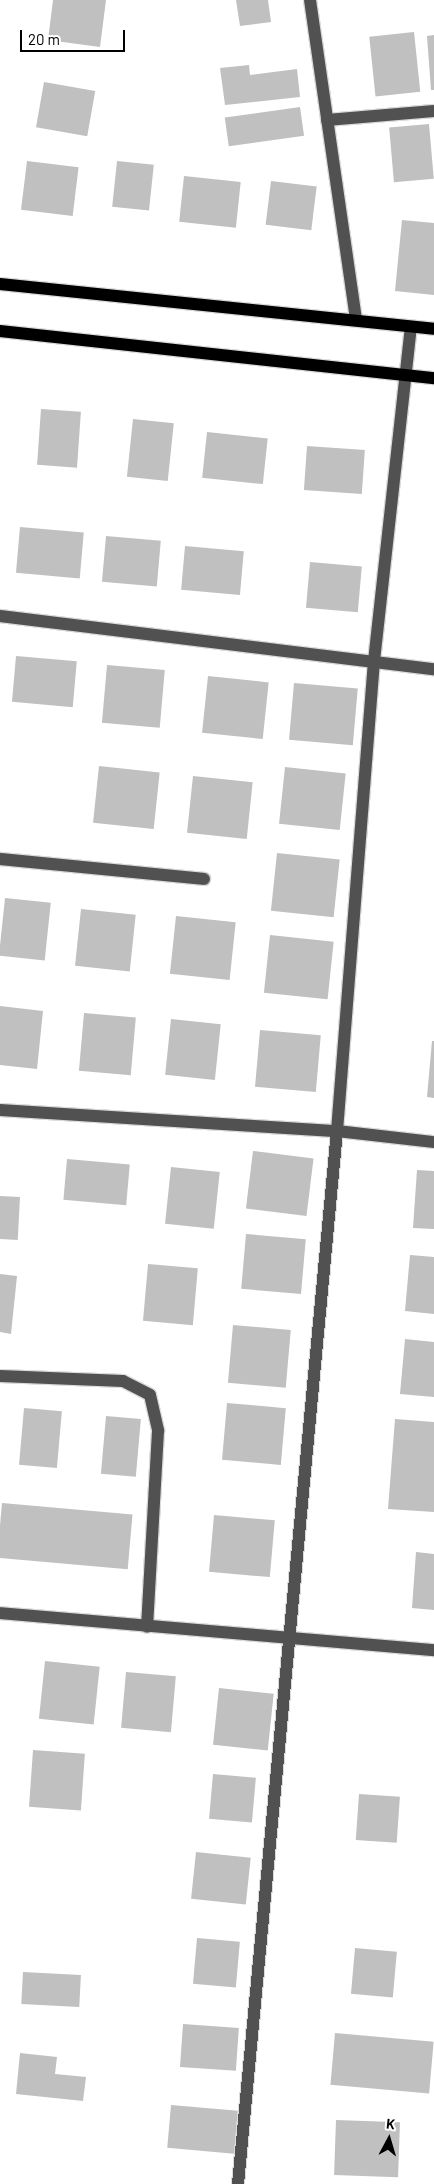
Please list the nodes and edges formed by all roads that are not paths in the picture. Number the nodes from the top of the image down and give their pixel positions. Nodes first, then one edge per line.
1 (310, 0) edge
2 (434, 110) edge
3 (328, 120) junction
4 (0, 284) edge
5 (356, 319) junction
6 (410, 327) junction
7 (434, 329) edge
8 (0, 330) edge
9 (404, 375) junction
10 (434, 378) edge
11 (0, 616) edge
12 (374, 661) junction
13 (434, 669) edge
14 (0, 859) edge
15 (204, 879) dead end
16 (0, 1110) edge
17 (337, 1131) junction
18 (434, 1142) edge
19 (0, 1376) edge
20 (0, 1613) edge
21 (148, 1627) junction
22 (287, 1639) junction
23 (434, 1650) edge
24 (238, 2184) edge

1 - 3 street
2 - 3 street
3 - 5 street
4 - 5 main road
5 - 6 main road
6 - 7 main road
6 - 9 street
8 - 9 main road
9 - 10 main road
9 - 12 street
11 - 12 street
12 - 13 street
12 - 17 street
14 - 15 street
16 - 17 street
17 - 18 street
17 - 22 street
19 - 21 street
20 - 21 street
21 - 22 street
22 - 23 street
22 - 24 street

